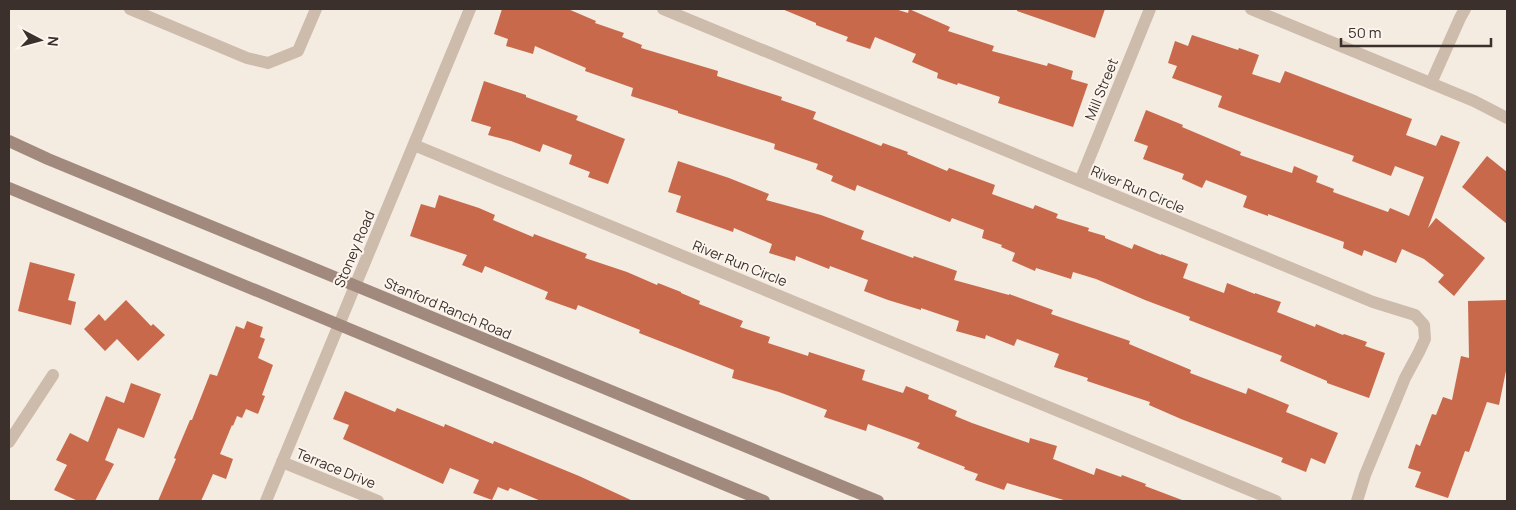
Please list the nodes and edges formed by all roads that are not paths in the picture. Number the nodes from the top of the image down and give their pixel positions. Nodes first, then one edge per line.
1 (130, 9) edge
2 (316, 9) edge
3 (470, 9) edge
4 (663, 9) edge
5 (1150, 9) edge
6 (1251, 9) edge
7 (1466, 9) edge
8 (1431, 83) junction
9 (1507, 118) edge
10 (9, 140) edge
11 (414, 145) junction
12 (1080, 181) junction
13 (9, 188) edge
14 (355, 286) junction
15 (339, 326) junction
16 (53, 375) dead end
17 (9, 442) edge
18 (282, 462) junction
19 (266, 501) edge
20 (378, 501) edge
21 (764, 501) edge
22 (878, 501) edge
23 (1276, 501) edge
24 (1357, 501) edge

1 - 2 street
3 - 11 street, Stoney Road
4 - 12 street, River Run Circle
5 - 12 street, Mill Street
6 - 8 street
7 - 8 street
8 - 9 street
10 - 14 main road, Stanford Ranch Road
11 - 14 street, Stoney Road
11 - 23 street, River Run Circle
12 - 24 street, River Run Circle
13 - 15 main road
14 - 15 street, Stoney Road
14 - 22 main road, Stanford Ranch Road
15 - 18 street, Stoney Road
15 - 21 main road
16 - 17 street
18 - 19 street, Stoney Road
18 - 20 street, Terrace Drive

